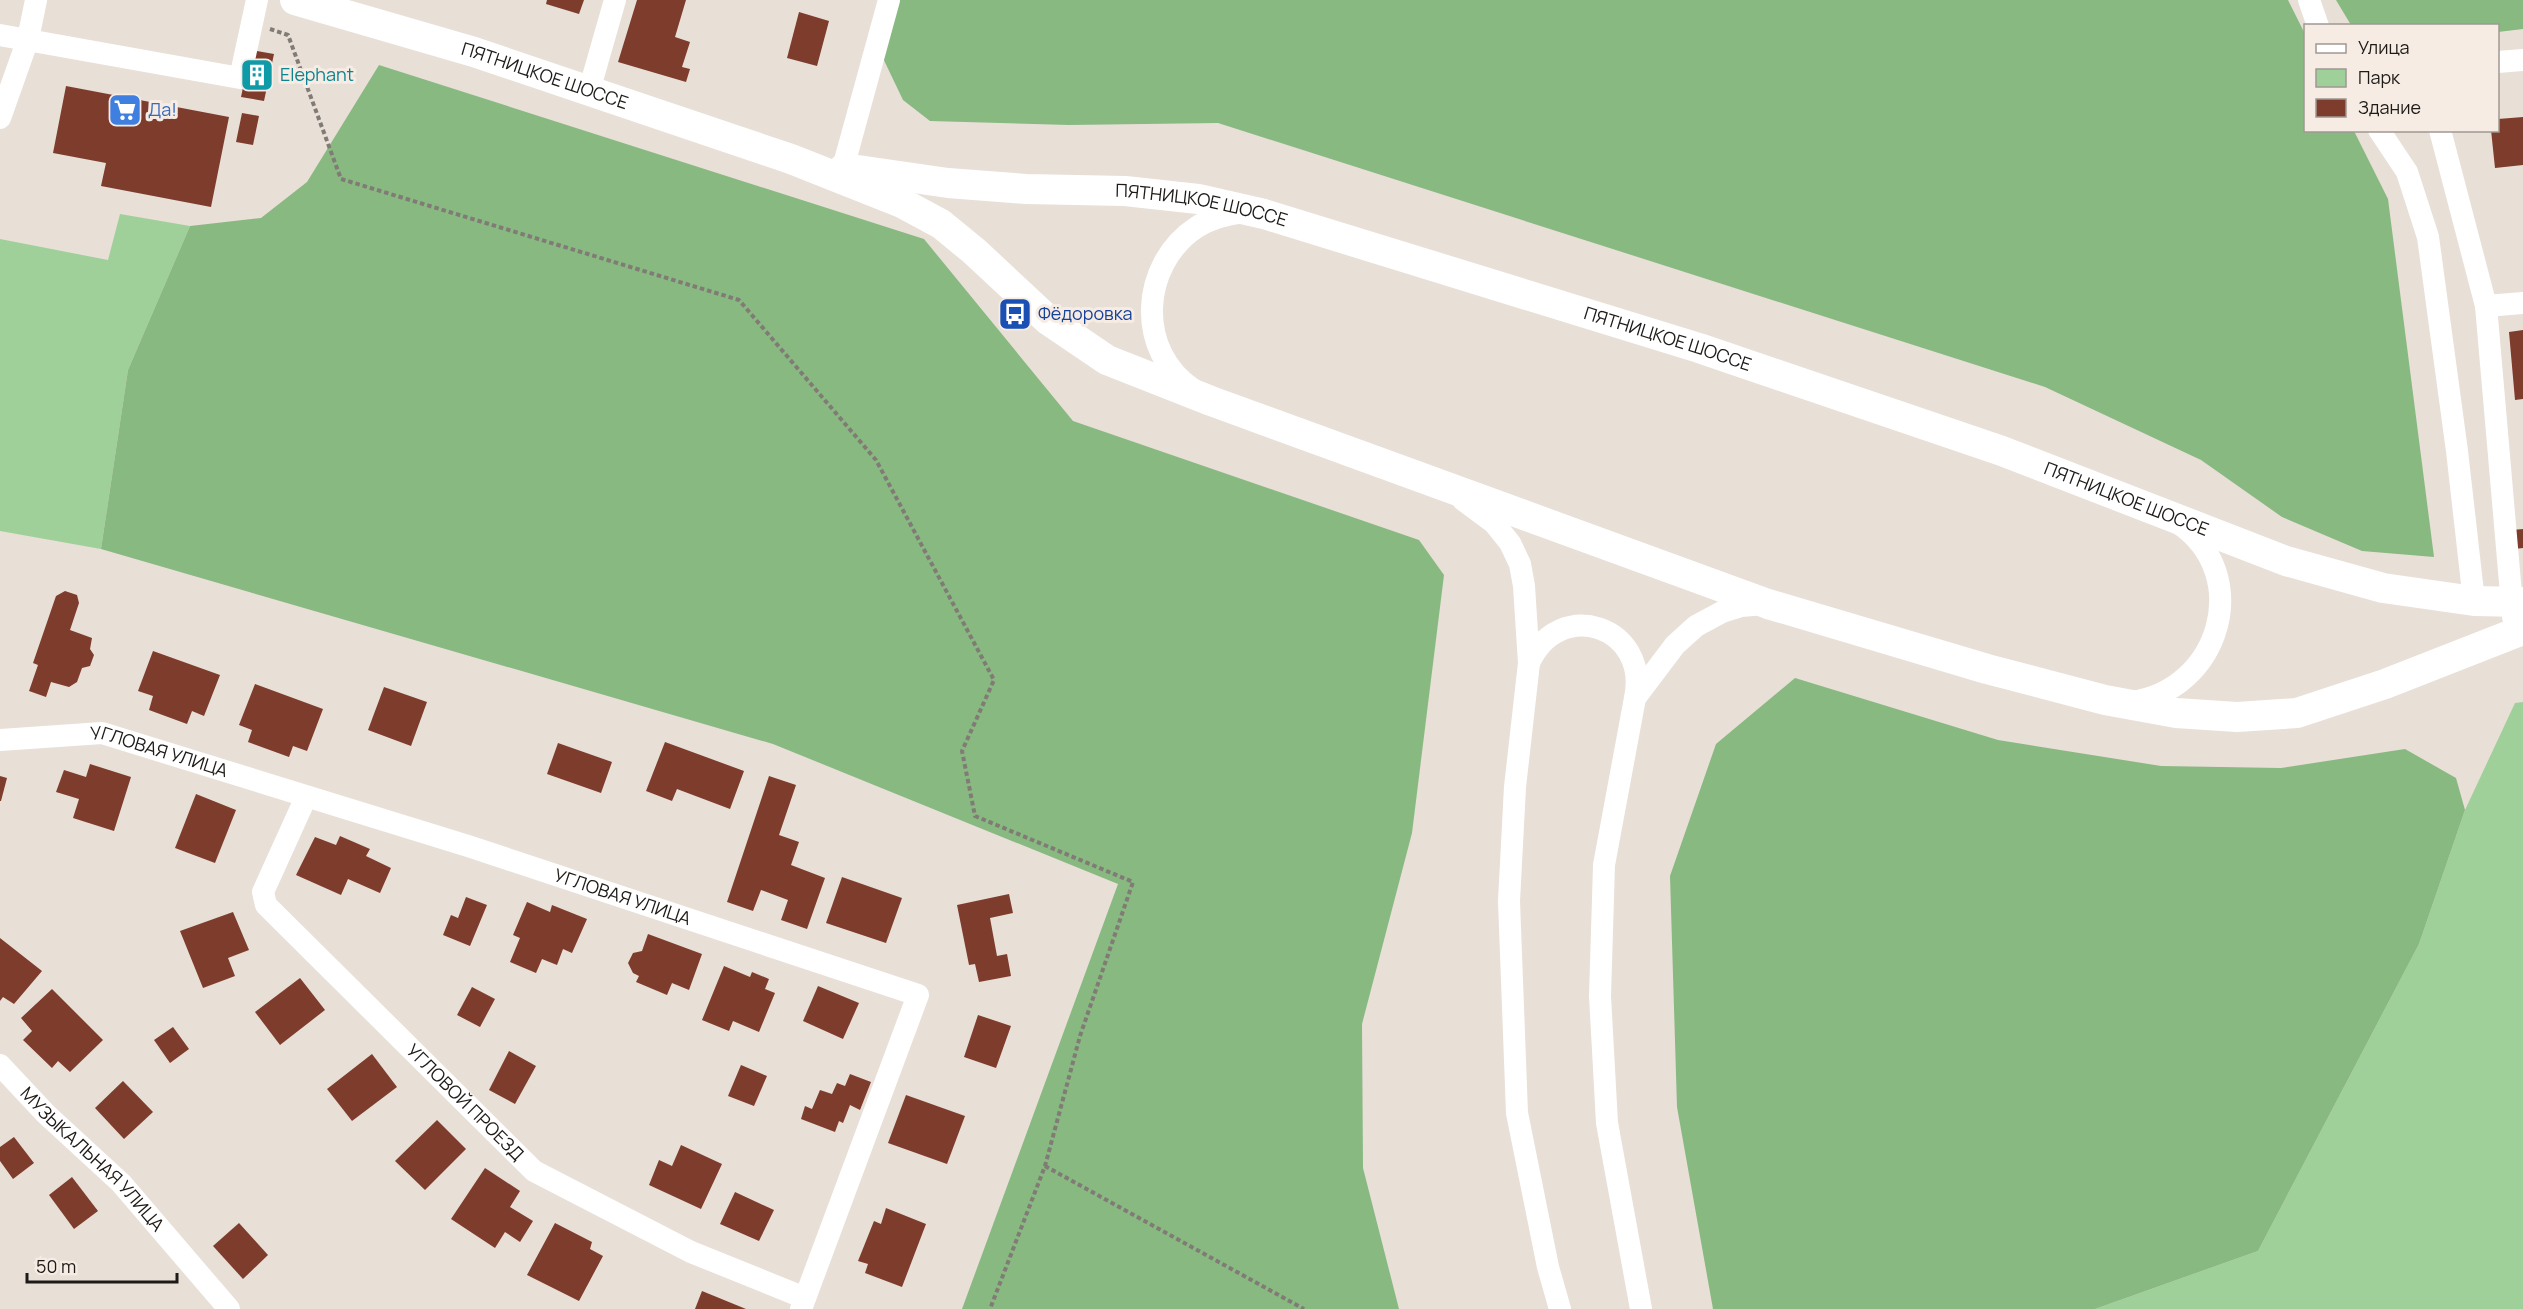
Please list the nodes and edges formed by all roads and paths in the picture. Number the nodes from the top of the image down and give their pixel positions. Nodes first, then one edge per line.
1 (36, 0) edge
2 (257, 0) edge
3 (295, 0) edge
4 (615, 0) edge
5 (889, 0) edge
6 (2309, 0) edge
7 (252, 23) junction
8 (2317, 24) edge
9 (0, 35) edge
10 (28, 39) junction
11 (2523, 60) edge
12 (2499, 62) edge
13 (589, 91) junction
14 (0, 118) edge
15 (2380, 132) edge
16 (2441, 132) edge
17 (791, 159) junction
18 (843, 168) junction
19 (1264, 214) junction
20 (2523, 303) edge
21 (2486, 306) junction
22 (1211, 401) junction
23 (1445, 487) junction
24 (2152, 510) junction
25 (2474, 601) junction
26 (2523, 602) edge
27 (1768, 604) junction
28 (2519, 632) edge
29 (1529, 663) junction
30 (1635, 698) junction
31 (2105, 700) junction
32 (0, 740) edge
33 (306, 797) junction
34 (0, 1065) edge
35 (1045, 1166) junction
36 (803, 1304) edge
37 (229, 1309) edge
38 (990, 1309) edge
39 (1304, 1309) edge
40 (1560, 1309) edge
41 (1641, 1309) edge

1 - 10 street
2 - 7 street
3 - 13 main road, ПЯТНИЦКОЕ ШОССЕ
4 - 13 street
5 - 18 street
6 - 8 street
7 - 10 street
7 - 35 path
9 - 10 street
10 - 14 street
11 - 12 street
13 - 17 main road, ПЯТНИЦКОЕ ШОССЕ
15 - 25 street
16 - 21 street
17 - 18 main road, ПЯТНИЦКОЕ ШОССЕ
17 - 22 main road, ПЯТНИЦКОЕ ШОССЕ
18 - 19 main road, ПЯТНИЦКОЕ ШОССЕ
19 - 22 street
19 - 24 main road, ПЯТНИЦКОЕ ШОССЕ
20 - 21 street
21 - 28 street
22 - 23 main road, ПЯТНИЦКОЕ ШОССЕ
23 - 27 main road, ПЯТНИЦКОЕ ШОССЕ
23 - 29 street
24 - 25 main road, ПЯТНИЦКОЕ ШОССЕ
24 - 31 street
25 - 26 main road, ПЯТНИЦКОЕ ШОССЕ
27 - 30 street
27 - 31 main road, ПЯТНИЦКОЕ ШОССЕ
28 - 31 main road, ПЯТНИЦКОЕ ШОССЕ
29 - 30 street
29 - 40 street
30 - 41 street
32 - 33 street, УГЛОВАЯ УЛИЦА
33 - 36 street, УГЛОВОЙ ПРОЕЗД
33 - 36 street, УГЛОВАЯ УЛИЦА
34 - 37 street, МУЗЫКАЛЬНАЯ УЛИЦА
35 - 38 path
35 - 39 path

